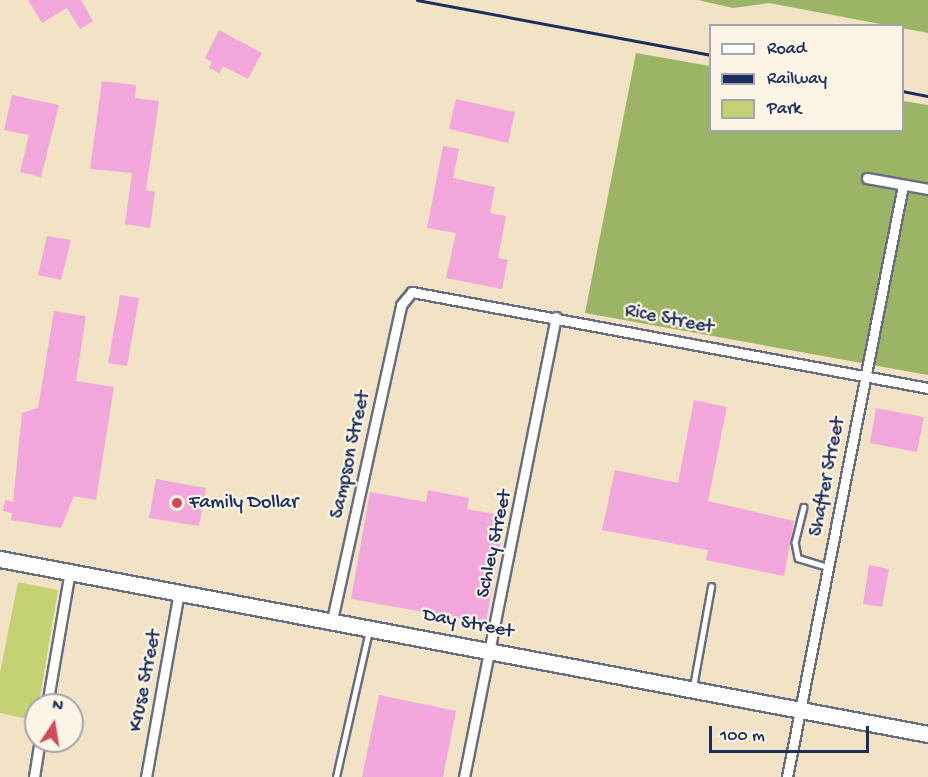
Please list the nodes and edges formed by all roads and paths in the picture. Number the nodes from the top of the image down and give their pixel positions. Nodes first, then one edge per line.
1 (867, 178) dead end
2 (903, 185) junction
3 (928, 189) edge
4 (404, 296) joint
5 (556, 317) junction
6 (867, 376) junction
7 (928, 387) edge
8 (804, 507) dead end
9 (0, 559) edge
10 (828, 567) junction
11 (70, 571) junction
12 (711, 587) dead end
13 (179, 592) junction
14 (332, 620) junction
15 (370, 627) junction
16 (492, 650) junction
17 (693, 687) junction
18 (49, 693) edge
19 (801, 708) junction
20 (928, 734) edge
21 (38, 753) edge
22 (34, 777) edge
23 (146, 777) edge
24 (336, 777) edge
25 (464, 777) edge
26 (787, 777) edge

1 - 2 street
2 - 3 street
2 - 6 street, Shafter Street
4 - 5 street, Rice Street
4 - 14 street, Sampson Street
5 - 6 street, Rice Street
5 - 16 street, Schley Street
6 - 7 street, Rice Street
6 - 10 street, Shafter Street
8 - 10 lane
9 - 11 main road, Day Street
10 - 19 street, Shafter Street
11 - 13 main road, Day Street
11 - 18 street
12 - 17 lane
13 - 14 main road, Day Street
13 - 23 street, Kruse Street
14 - 15 main road, Day Street
15 - 16 main road, Day Street
15 - 24 lane
16 - 17 main road, Day Street
16 - 25 street, Schley Street
17 - 19 main road, Day Street
19 - 20 main road, Day Street
19 - 26 street, Shafter Street
21 - 22 street

